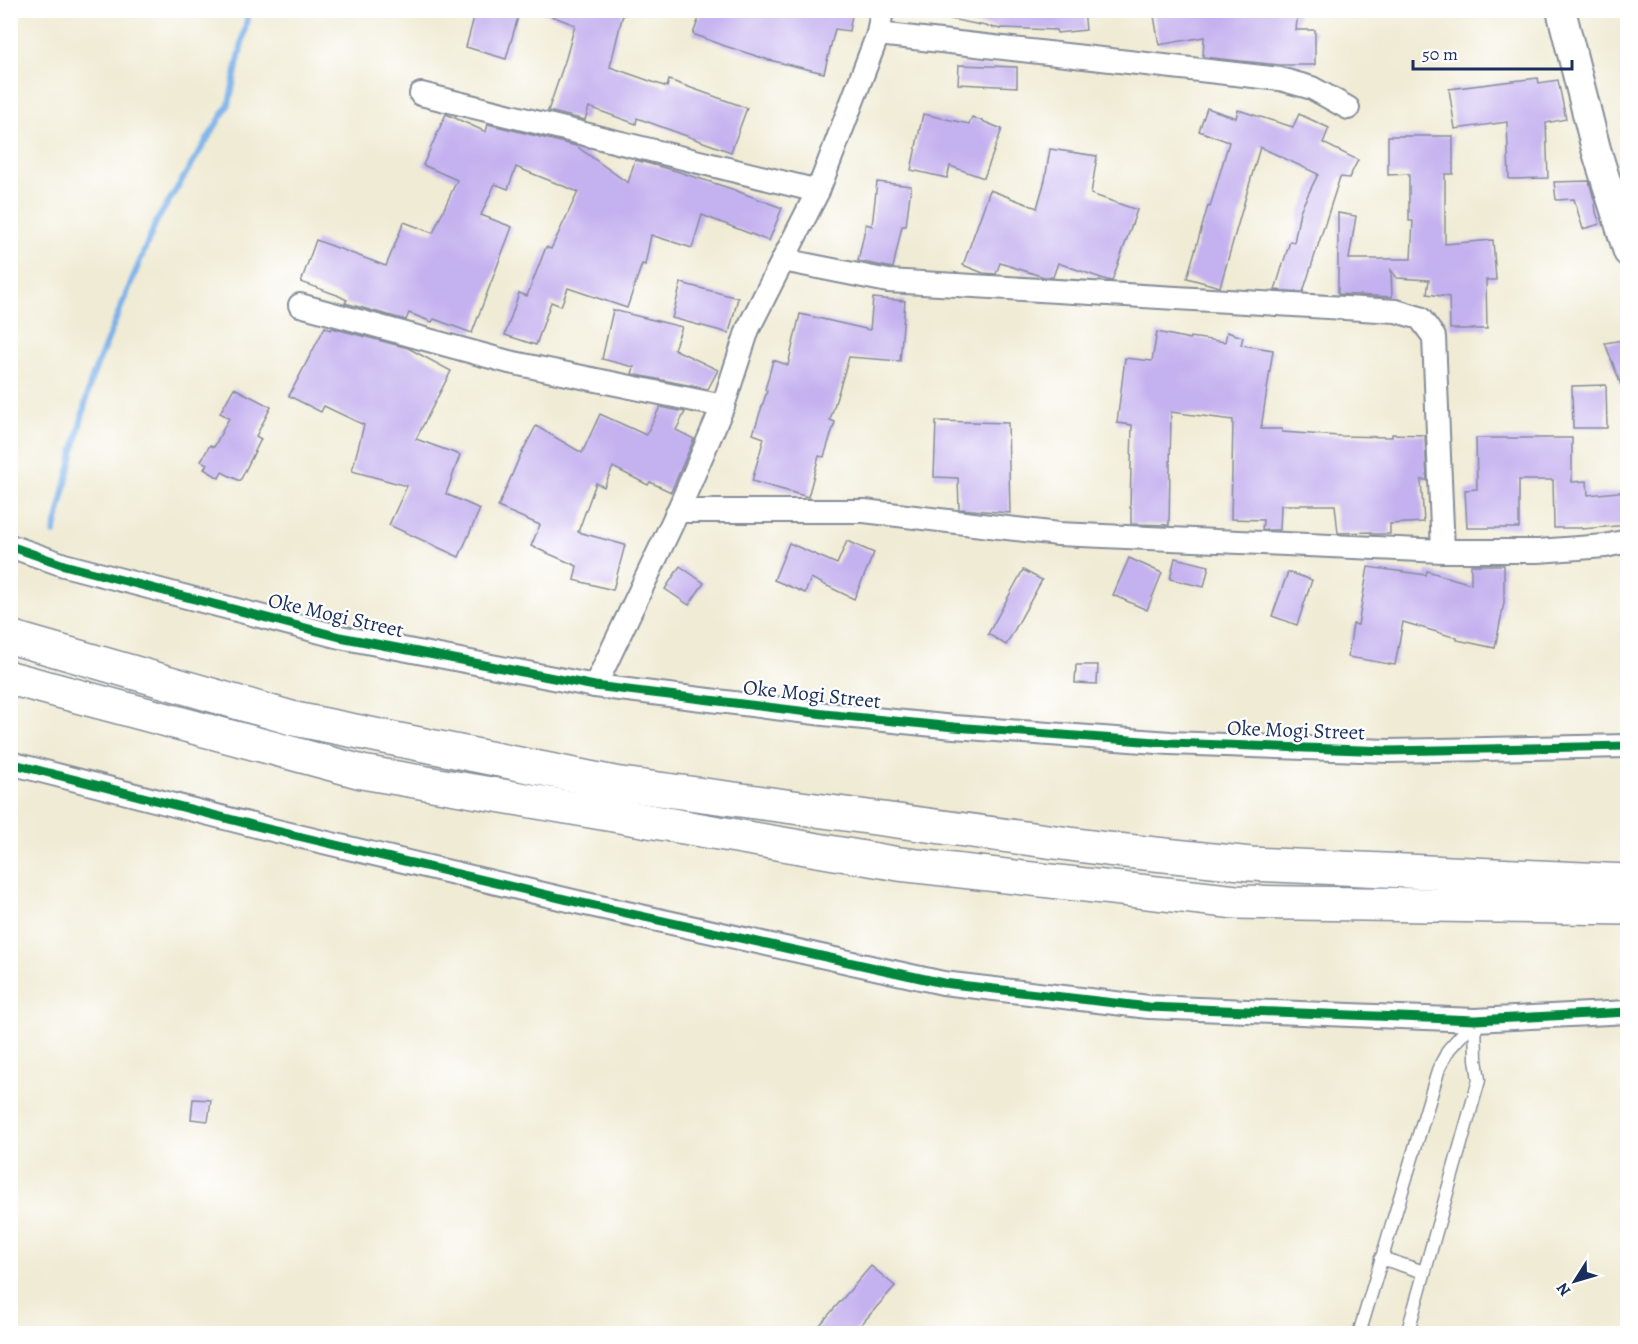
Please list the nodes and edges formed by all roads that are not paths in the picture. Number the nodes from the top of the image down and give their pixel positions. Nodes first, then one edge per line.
1 (882, 10) edge
2 (1562, 10) edge
3 (878, 34) junction
4 (421, 94) dead end
5 (1348, 108) dead end
6 (818, 191) junction
7 (1628, 252) edge
8 (783, 260) junction
9 (300, 305) dead end
10 (723, 406) junction
11 (678, 511) junction
12 (1628, 541) edge
13 (10, 546) edge
14 (1443, 551) junction
15 (10, 637) edge
16 (10, 678) edge
17 (595, 686) junction
18 (1628, 746) edge
19 (10, 763) edge
20 (1628, 881) edge
21 (1628, 908) edge
22 (1628, 1012) edge
23 (1476, 1020) junction
24 (1381, 1258) junction
25 (1424, 1272) junction
26 (1359, 1334) edge
27 (1407, 1334) edge

1 - 3 street
2 - 7 street
3 - 5 street
3 - 6 street
4 - 6 street
6 - 8 street
8 - 10 street
8 - 14 street
9 - 10 street
10 - 11 street
11 - 14 street
11 - 17 street
12 - 14 street
13 - 17 street, Oke Mogi Street
15 - 20 highway
16 - 21 highway
17 - 18 street, Oke Mogi Street
19 - 23 street
22 - 23 street
23 - 24 lane
23 - 25 lane
24 - 25 lane
24 - 26 lane
25 - 27 lane

